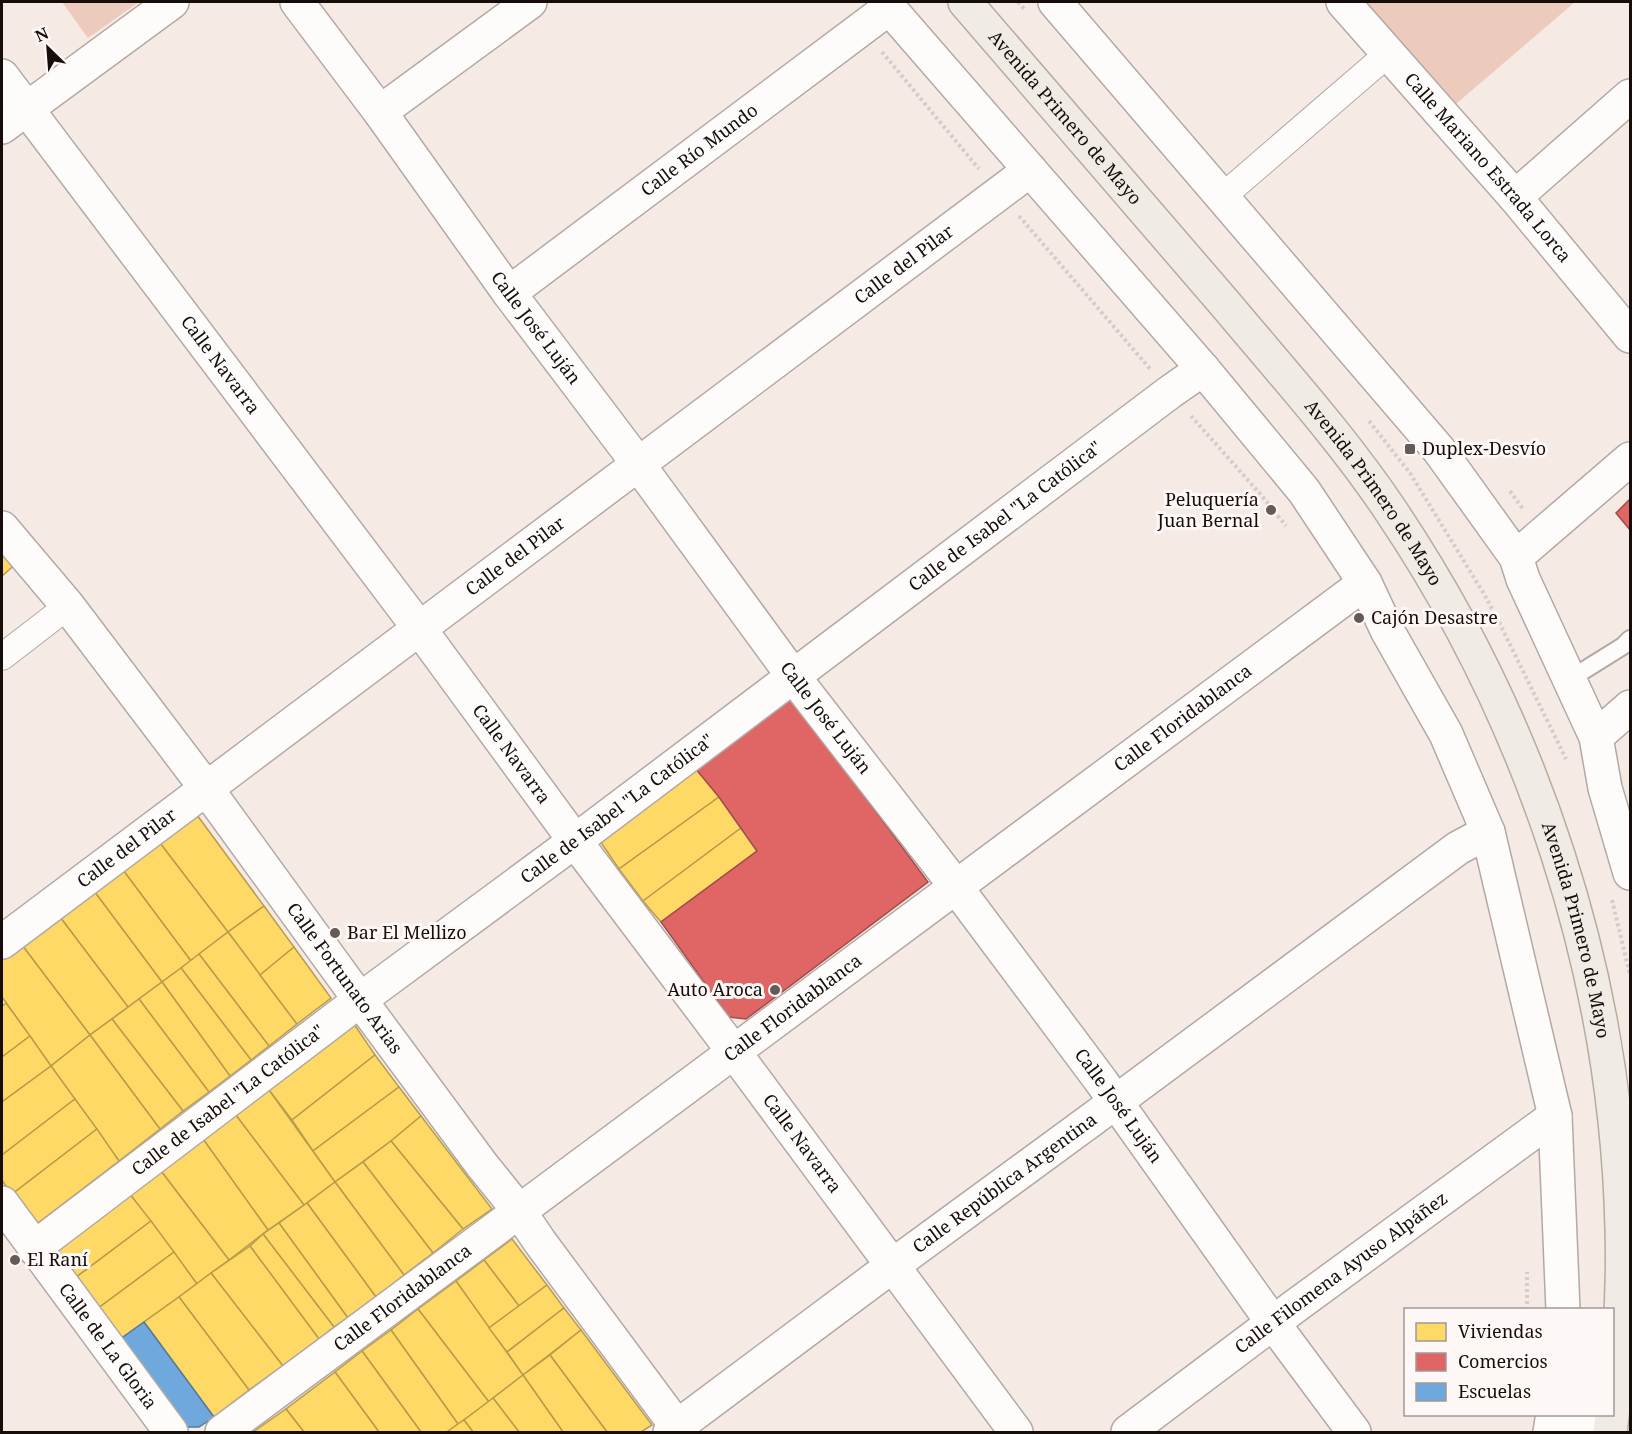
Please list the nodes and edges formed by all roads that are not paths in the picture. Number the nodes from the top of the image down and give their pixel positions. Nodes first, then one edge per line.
1 (172, 2) edge
2 (297, 2) edge
3 (530, 2) edge
4 (965, 2) edge
5 (1054, 2) edge
6 (1343, 2) edge
7 (886, 5) edge
8 (1389, 53) junction
9 (2, 76) edge
10 (1630, 96) edge
11 (380, 112) junction
12 (14, 118) edge
13 (1030, 170) junction
14 (1222, 197) junction
15 (1515, 197) junction
16 (509, 293) junction
17 (1630, 336) edge
18 (1203, 369) junction
19 (1630, 459) edge
20 (638, 465) junction
21 (2, 528) edge
22 (1516, 557) junction
23 (1365, 584) junction
24 (68, 606) junction
25 (419, 628) junction
26 (1630, 639) edge
27 (2, 657) edge
28 (793, 676) junction
29 (1570, 679) junction
30 (1630, 707) edge
31 (1596, 737) junction
32 (206, 788) junction
33 (1488, 832) junction
34 (575, 841) junction
35 (1630, 873) edge
36 (956, 887) junction
37 (2, 942) edge
38 (360, 1000) junction
39 (734, 1052) junction
40 (1116, 1102) junction
41 (1555, 1116) junction
42 (2, 1203) edge
43 (519, 1211) junction
44 (34, 1248) junction
45 (892, 1266) junction
46 (1563, 1308) edge
47 (1273, 1323) junction
48 (1617, 1340) edge
49 (1614, 1379) edge
50 (1553, 1416) edge
51 (1584, 1416) edge
52 (1611, 1416) edge
53 (676, 1431) edge
54 (171, 1432) edge
55 (222, 1432) edge
56 (1016, 1432) edge
57 (1128, 1432) edge
58 (1354, 1432) edge
59 (1550, 1432) edge
60 (1578, 1432) edge
61 (1610, 1432) edge

1 - 12 street
2 - 11 street, Calle José Luján
3 - 11 street
4 - 48 main road, Avenida Primero de Mayo
5 - 14 street
6 - 8 street, Calle Mariano Estrada Lorca
7 - 13 street
7 - 16 street, Calle Río Mundo
8 - 14 street
8 - 15 street, Calle Mariano Estrada Lorca
9 - 12 street, Calle Navarra
10 - 15 street
11 - 16 street, Calle José Luján
12 - 25 street, Calle Navarra
13 - 18 street
13 - 20 street, Calle del Pilar
14 - 22 street
15 - 17 street, Calle Mariano Estrada Lorca
16 - 20 street, Calle José Luján
18 - 23 street
18 - 28 street, Calle de Isabel "La Católica"
19 - 22 street
20 - 25 street, Calle del Pilar
20 - 28 street, Calle José Luján
21 - 24 street, Calle Fortunato Arias
22 - 29 street
23 - 33 street
23 - 36 street, Calle Floridablanca
24 - 27 street
24 - 32 street, Calle Fortunato Arias
25 - 32 street, Calle del Pilar
25 - 34 street, Calle Navarra
26 - 29 lane
28 - 34 street, Calle de Isabel "La Católica"
28 - 36 street, Calle José Luján
29 - 31 street
30 - 31 street
31 - 35 street
32 - 37 street, Calle del Pilar
32 - 38 street, Calle Fortunato Arias
33 - 40 street, Calle República Argentina
33 - 41 street
34 - 38 street, Calle de Isabel "La Católica"
34 - 39 street, Calle Navarra
36 - 39 street, Calle Floridablanca
36 - 40 street, Calle José Luján
38 - 43 street, Calle Fortunato Arias
38 - 44 street, Calle de Isabel "La Católica"
39 - 43 street, Calle Floridablanca
39 - 45 street, Calle Navarra
40 - 45 street, Calle República Argentina
40 - 47 street, Calle José Luján
41 - 46 street
41 - 47 street, Calle Filomena Ayuso Alpáñez
42 - 44 street, Calle de La Gloria
43 - 53 street, Calle Fortunato Arias
43 - 55 street, Calle Floridablanca
44 - 54 street, Calle de La Gloria
45 - 53 street, Calle República Argentina
45 - 56 street, Calle Navarra
47 - 57 street, Calle Filomena Ayuso Alpáñez
47 - 58 street, Calle José Luján
48 - 49 main road, Avenida Primero de Mayo
50 - 59 street
51 - 60 street
52 - 61 main road, Avenida Primero de Mayo

